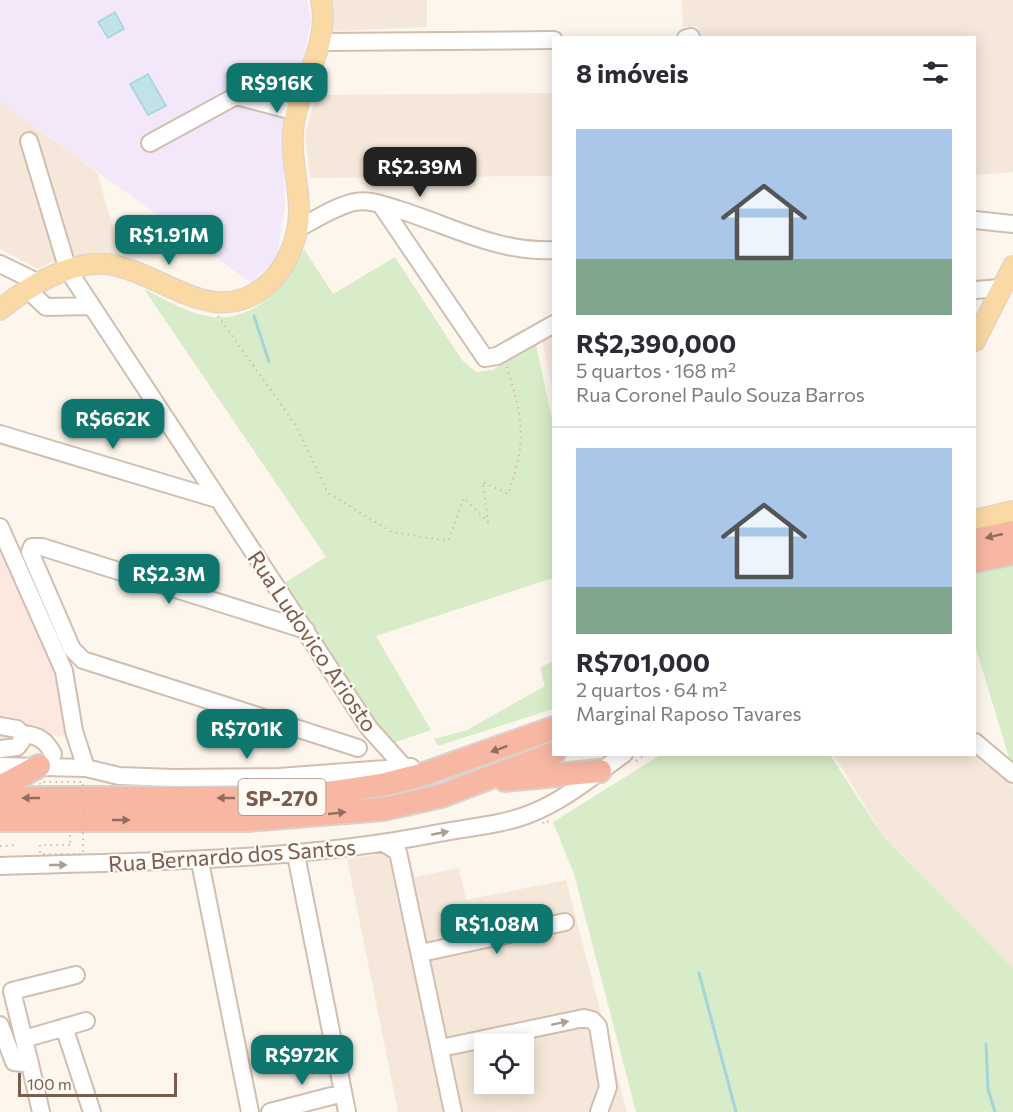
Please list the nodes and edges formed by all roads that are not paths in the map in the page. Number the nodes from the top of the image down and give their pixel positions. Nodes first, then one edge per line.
1 (321, 0) edge
2 (552, 40) edge
3 (322, 42) junction
4 (297, 112) junction
5 (29, 141) dead end
6 (150, 143) dead end
7 (381, 205) junction
8 (976, 220) edge
9 (1013, 224) edge
10 (297, 229) junction
11 (552, 250) edge
12 (0, 264) edge
13 (1013, 266) edge
14 (68, 270) junction
15 (33, 287) junction
16 (1000, 288) junction
17 (976, 290) edge
18 (92, 306) junction
19 (0, 310) edge
20 (551, 324) edge
21 (977, 331) edge
22 (0, 434) edge
23 (217, 499) junction
24 (1013, 514) edge
25 (976, 520) edge
26 (0, 527) edge
27 (976, 539) edge
28 (1013, 553) edge
29 (976, 561) edge
30 (306, 630) junction
31 (0, 726) edge
32 (369, 728) junction
33 (552, 729) edge
34 (74, 731) junction
35 (22, 734) junction
36 (976, 743) edge
37 (358, 748) junction
38 (0, 749) edge
39 (552, 754) edge
40 (621, 756) edge
41 (46, 760) junction
42 (454, 765) junction
43 (0, 766) edge
44 (404, 767) junction
45 (86, 768) junction
46 (600, 771) junction
47 (326, 772) junction
48 (1013, 774) edge
49 (482, 782) junction
50 (0, 787) edge
51 (0, 798) edge
52 (0, 820) edge
53 (403, 846) junction
54 (296, 855) junction
55 (200, 862) junction
56 (0, 866) edge
57 (565, 922) dead end
58 (421, 953) junction
59 (76, 975) dead end
60 (86, 1021) dead end
61 (0, 1025) edge
62 (64, 1027) junction
63 (24, 1039) junction
64 (441, 1048) junction
65 (30, 1064) junction
66 (343, 1094) junction
67 (41, 1112) edge
68 (92, 1112) edge
69 (250, 1112) edge
70 (270, 1112) edge
71 (347, 1112) edge
72 (453, 1112) edge
73 (599, 1112) edge

1 - 3 main road
2 - 3 street
3 - 4 main road
4 - 6 street
4 - 10 main road
5 - 14 street, Rua Ludovico Ariosto
7 - 10 street
7 - 11 street
7 - 20 street
8 - 9 street
10 - 14 main road
12 - 15 street
13 - 16 main road
14 - 15 main road
14 - 18 street, Rua Ludovico Ariosto
15 - 18 street
15 - 19 main road
16 - 17 street
16 - 21 main road
18 - 23 street, Rua Ludovico Ariosto
22 - 23 street
23 - 30 street, Rua Ludovico Ariosto
24 - 25 main road
24 -> 27 highway
26 - 34 street
28 - 29 highway
30 - 32 street, Rua Ludovico Ariosto
30 - 37 street
31 - 35 street
32 - 37 street
32 - 44 street, Rua Ludovico Ariosto
33 -> 42 highway, SP-270
34 - 41 street
34 - 45 street
35 - 38 street
35 - 41 street
36 - 48 street
37 - 47 street
39 - 49 highway, SP-270
40 - 46 street, Rua Bernardo dos Santos
41 - 43 street
41 - 45 street
41 - 50 highway
42 - 44 street
42 -> 51 highway, SP-270
44 - 47 street
45 - 47 street
46 - 49 highway
53 -> 46 street, Rua Bernardo dos Santos
52 -> 49 highway, SP-270
53 - 54 street, Rua Bernardo dos Santos
53 - 58 street
54 - 55 street, Rua Bernardo dos Santos
54 - 66 street
56 -> 55 street, Rua Bernardo dos Santos
55 - 69 street
57 - 58 street
58 - 64 street
59 - 63 street
60 - 62 street
61 - 65 street
62 - 63 street
62 - 68 street
63 - 65 street
64 - 72 street
64 -> 73 street
65 - 67 street
66 - 70 street
66 - 71 street

